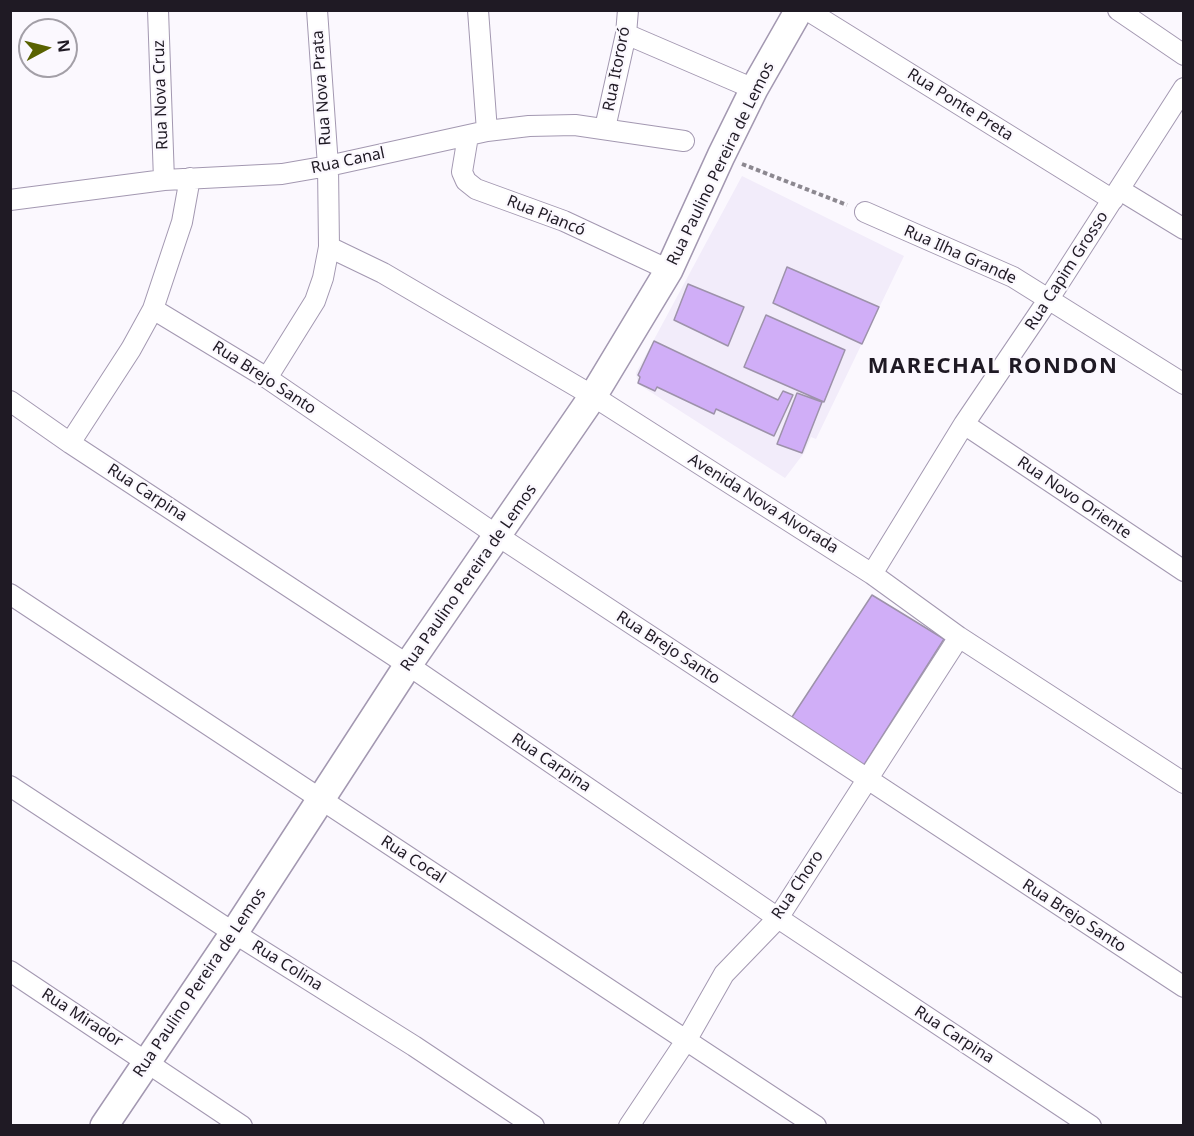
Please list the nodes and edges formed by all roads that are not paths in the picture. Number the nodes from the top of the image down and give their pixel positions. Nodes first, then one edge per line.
1 (158, 10) edge
2 (317, 10) edge
3 (478, 10) edge
4 (628, 10) edge
5 (799, 10) edge
6 (807, 10) edge
7 (1118, 10) edge
8 (626, 34) junction
9 (1184, 55) edge
10 (1184, 88) edge
11 (754, 89) junction
12 (605, 128) junction
13 (477, 134) junction
14 (684, 141) dead end
15 (328, 166) junction
16 (190, 178) junction
17 (164, 180) junction
18 (1116, 195) junction
19 (10, 200) edge
20 (865, 212) road end
21 (1184, 229) edge
22 (328, 247) junction
23 (669, 270) junction
24 (1048, 300) junction
25 (153, 309) junction
26 (267, 378) junction
27 (1184, 384) edge
28 (593, 396) junction
29 (10, 401) edge
30 (964, 424) junction
31 (70, 443) junction
32 (498, 536) junction
33 (1184, 571) edge
34 (872, 574) junction
35 (10, 594) edge
36 (959, 636) junction
37 (408, 665) junction
38 (867, 780) junction
39 (1184, 783) edge
40 (10, 786) edge
41 (322, 801) junction
42 (778, 918) junction
43 (234, 933) junction
44 (10, 971) edge
45 (1184, 987) edge
46 (687, 1039) junction
47 (147, 1061) junction
48 (104, 1125) edge
49 (243, 1125) edge
50 (534, 1125) edge
51 (629, 1125) edge
52 (816, 1125) edge
53 (1091, 1125) edge

1 - 17 street, Rua Nova Cruz
2 - 15 street, Rua Nova Prata
3 - 13 street, Rua Piancó
4 - 8 street, Rua Itororó
5 - 11 street, Rua Paulino Pereira de Lemos
6 - 18 street, Rua Ponte Preta
7 - 9 street
8 - 11 street
8 - 12 street, Rua Itororó
10 - 18 street, Rua Capim Grosso
11 - 23 street, Rua Paulino Pereira de Lemos
12 - 13 street, Rua Canal
12 - 14 street, Rua Canal
13 - 15 street, Rua Canal
13 - 23 street, Rua Piancó
15 - 16 street, Rua Canal
15 - 22 street, Rua Nova Prata
16 - 17 street, Rua Canal
16 - 25 street
17 - 19 street, Rua Canal
18 - 21 street, Rua Ponte Preta
18 - 24 street, Rua Capim Grosso
20 - 24 street, Rua Ilha Grande
22 - 26 street, Rua Nova Prata
22 - 28 street, Avenida Nova Alvorada
23 - 28 street, Rua Paulino Pereira de Lemos
24 - 27 street, Rua Ilha Grande
24 - 30 street, Rua Capim Grosso
25 - 26 street, Rua Brejo Santo
25 - 31 street
26 - 32 street, Rua Brejo Santo
28 - 32 street, Rua Paulino Pereira de Lemos
28 - 34 street, Avenida Nova Alvorada
29 - 31 street, Rua Carpina
30 - 33 street, Rua Novo Oriente
30 - 34 street, Rua Capim Grosso
31 - 37 street, Rua Carpina
32 - 37 street, Rua Paulino Pereira de Lemos
32 - 38 street, Rua Brejo Santo
34 - 36 street, Avenida Nova Alvorada
35 - 41 street, Rua Cocal
36 - 38 street, Rua Choro
36 - 39 street, Avenida Nova Alvorada
37 - 41 street, Rua Paulino Pereira de Lemos
37 - 42 street, Rua Carpina
38 - 42 street, Rua Choro
38 - 45 street, Rua Brejo Santo
40 - 43 street, Rua Colina
41 - 43 street, Rua Paulino Pereira de Lemos
41 - 46 street, Rua Cocal
42 - 46 street, Rua Choro
42 - 53 street, Rua Carpina
43 - 47 street, Rua Paulino Pereira de Lemos
43 - 50 street, Rua Colina
44 - 47 street, Rua Mirador
46 - 51 street, Rua Choro
46 - 52 street, Rua Cocal
47 - 48 street, Rua Paulino Pereira de Lemos
47 - 49 street, Rua Mirador

